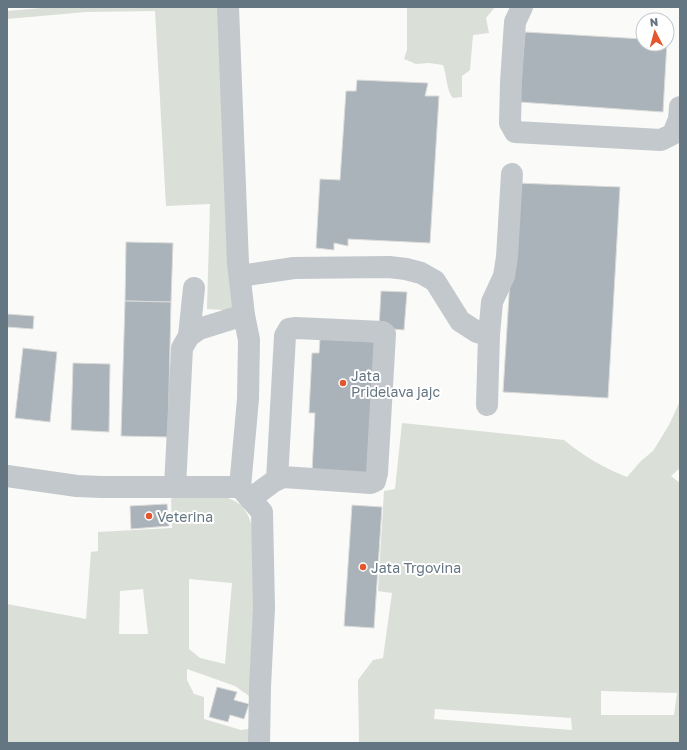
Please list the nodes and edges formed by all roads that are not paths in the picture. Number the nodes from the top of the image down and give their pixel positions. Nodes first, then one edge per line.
1 (228, 7) edge
2 (522, 7) edge
3 (680, 107) edge
4 (512, 174) dead end
5 (240, 276) junction
6 (194, 288) dead end
7 (244, 315) junction
8 (489, 334) junction
9 (189, 336) junction
10 (487, 404) dead end
11 (7, 476) edge
12 (277, 480) junction
13 (176, 487) junction
14 (245, 493) junction
15 (259, 743) edge

1 - 5 street
2 - 3 street
4 - 8 street
5 - 7 street
5 - 8 street
6 - 9 street
7 - 9 street
7 - 14 street
8 - 10 street
9 - 13 street
11 - 13 street
12 - 12 street
12 - 14 street
13 - 14 street
14 - 15 street

